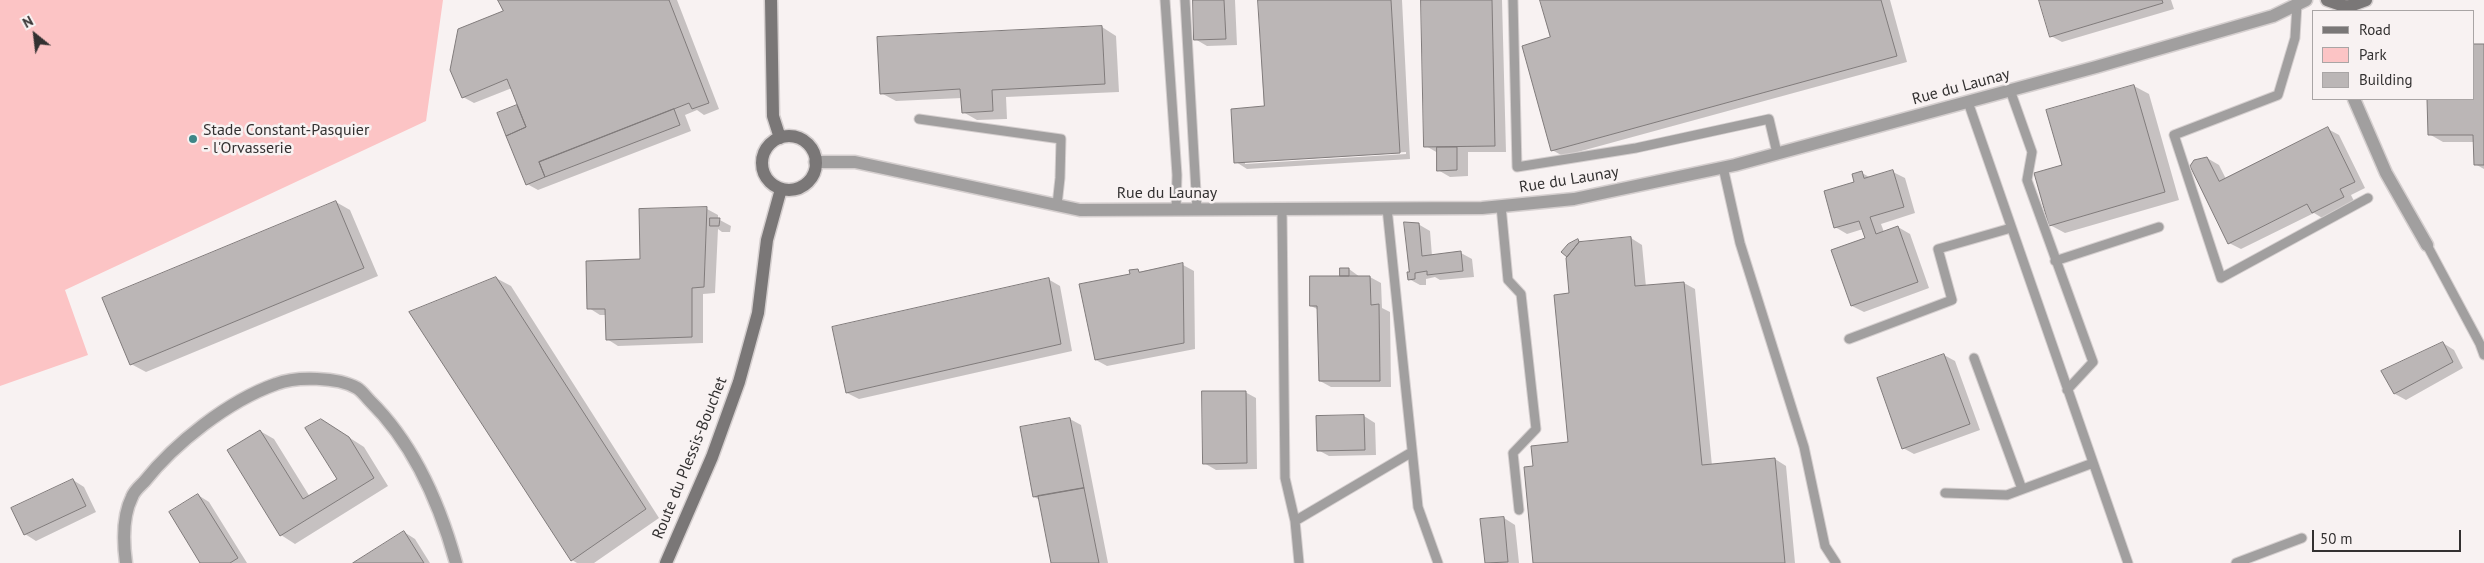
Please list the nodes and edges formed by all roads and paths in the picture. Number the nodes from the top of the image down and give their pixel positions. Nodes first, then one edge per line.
1 (772, 0) edge
2 (1165, 0) edge
3 (1185, 0) edge
4 (1513, 0) edge
5 (2366, 0) edge
6 (2302, 2) edge
7 (2333, 5) edge
8 (2010, 90) junction
9 (2354, 100) edge
10 (1968, 102) junction
11 (919, 119) dead end
12 (780, 138) junction
13 (1778, 154) junction
14 (815, 162) junction
15 (1723, 168) junction
16 (781, 189) junction
17 (2368, 198) dead end
18 (1057, 205) junction
19 (1501, 206) junction
20 (1387, 208) junction
21 (1196, 209) junction
22 (1282, 209) junction
23 (1176, 210) junction
24 (2159, 227) dead end
25 (2011, 228) junction
26 (2427, 245) joint
27 (2055, 261) junction
28 (1849, 339) dead end
29 (2484, 355) edge
30 (1974, 358) dead end
31 (2067, 390) junction
32 (1412, 452) junction
33 (2093, 463) junction
34 (2022, 489) junction
35 (1945, 494) dead end
36 (1518, 510) dead end
37 (1295, 521) junction
38 (2302, 538) dead end
39 (126, 563) edge
40 (456, 563) edge
41 (666, 563) edge
42 (1299, 563) edge
43 (1438, 563) edge
44 (1836, 563) edge
45 (2128, 563) edge
46 (2236, 563) edge

1 - 12 street
2 - 23 lane
3 - 21 lane
4 - 13 lane
5 - 7 street
6 - 8 street, Rue du Launay
6 - 17 lane
8 - 10 street, Rue du Launay
8 - 27 lane
9 - 26 street
10 - 13 street, Rue du Launay
10 - 25 lane
11 - 18 lane
12 - 14 street
12 - 16 street
13 - 15 street, Rue du Launay
14 - 16 street
14 - 18 street, Rue du Launay
15 - 19 street, Rue du Launay
15 - 44 lane
16 - 41 street, Route du Plessis-Bouchet
18 - 23 street, Rue du Launay
19 - 20 street, Rue du Launay
19 - 36 lane
20 - 22 street, Rue du Launay
20 - 32 lane
21 - 22 street, Rue du Launay
21 - 23 street, Rue du Launay
22 - 37 lane
24 - 27 lane
25 - 28 lane
25 - 31 lane
26 - 29 lane
27 - 31 lane
30 - 34 lane
31 - 33 lane
32 - 37 lane
32 - 43 lane
33 - 34 lane
33 - 45 lane
34 - 35 lane
37 - 42 lane
38 - 46 lane
39 - 40 street

